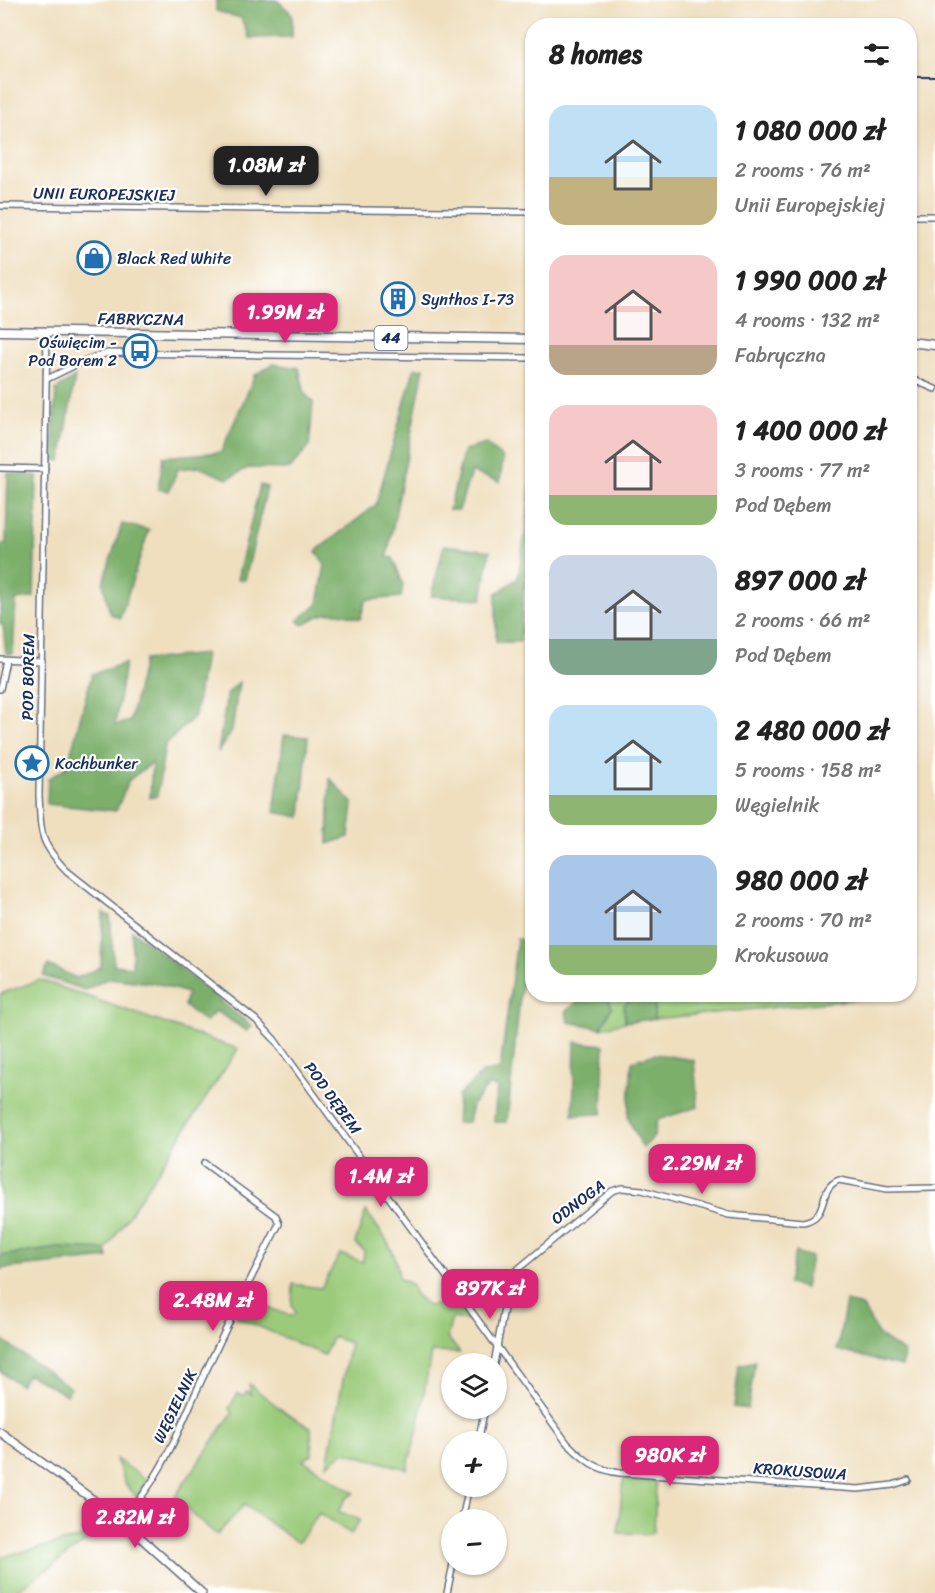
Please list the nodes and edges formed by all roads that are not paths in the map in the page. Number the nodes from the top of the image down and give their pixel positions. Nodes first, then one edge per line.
1 (0, 206) edge
2 (525, 212) edge
3 (917, 216) edge
4 (935, 216) edge
5 (0, 331) edge
6 (47, 332) junction
7 (525, 339) edge
8 (935, 340) edge
9 (917, 341) edge
10 (917, 343) edge
11 (935, 345) edge
12 (525, 358) edge
13 (47, 379) junction
14 (917, 381) edge
15 (935, 389) edge
16 (0, 468) edge
17 (45, 469) junction
18 (3, 660) edge
19 (42, 662) junction
20 (0, 689) edge
21 (285, 1055) joint
22 (204, 1163) dead end
23 (935, 1188) edge
24 (498, 1347) junction
25 (497, 1353) edge
26 (0, 1432) edge
27 (908, 1480) dead end
28 (121, 1520) junction
29 (451, 1575) edge
30 (202, 1593) edge
31 (447, 1593) edge

1 - 2 street, UNII EUROPEJSKIEJ
3 - 4 street
5 - 6 main road, FABRYCZNA / 44
6 - 7 main road, FABRYCZNA / 44
6 - 13 street, POD BOREM
8 - 9 main road
10 - 11 main road
12 - 13 street
13 - 17 street, POD BOREM
14 - 15 street
16 - 17 street
17 - 19 street, POD BOREM
18 - 19 street
18 - 20 street
19 - 21 street, POD BOREM
21 - 24 street, POD DĘBEM
22 - 28 street, WĘGIELNIK
23 - 24 street, ODNOGA
24 - 25 street
24 - 27 street, KROKUSOWA
26 - 28 street
28 - 30 street
29 - 31 street

